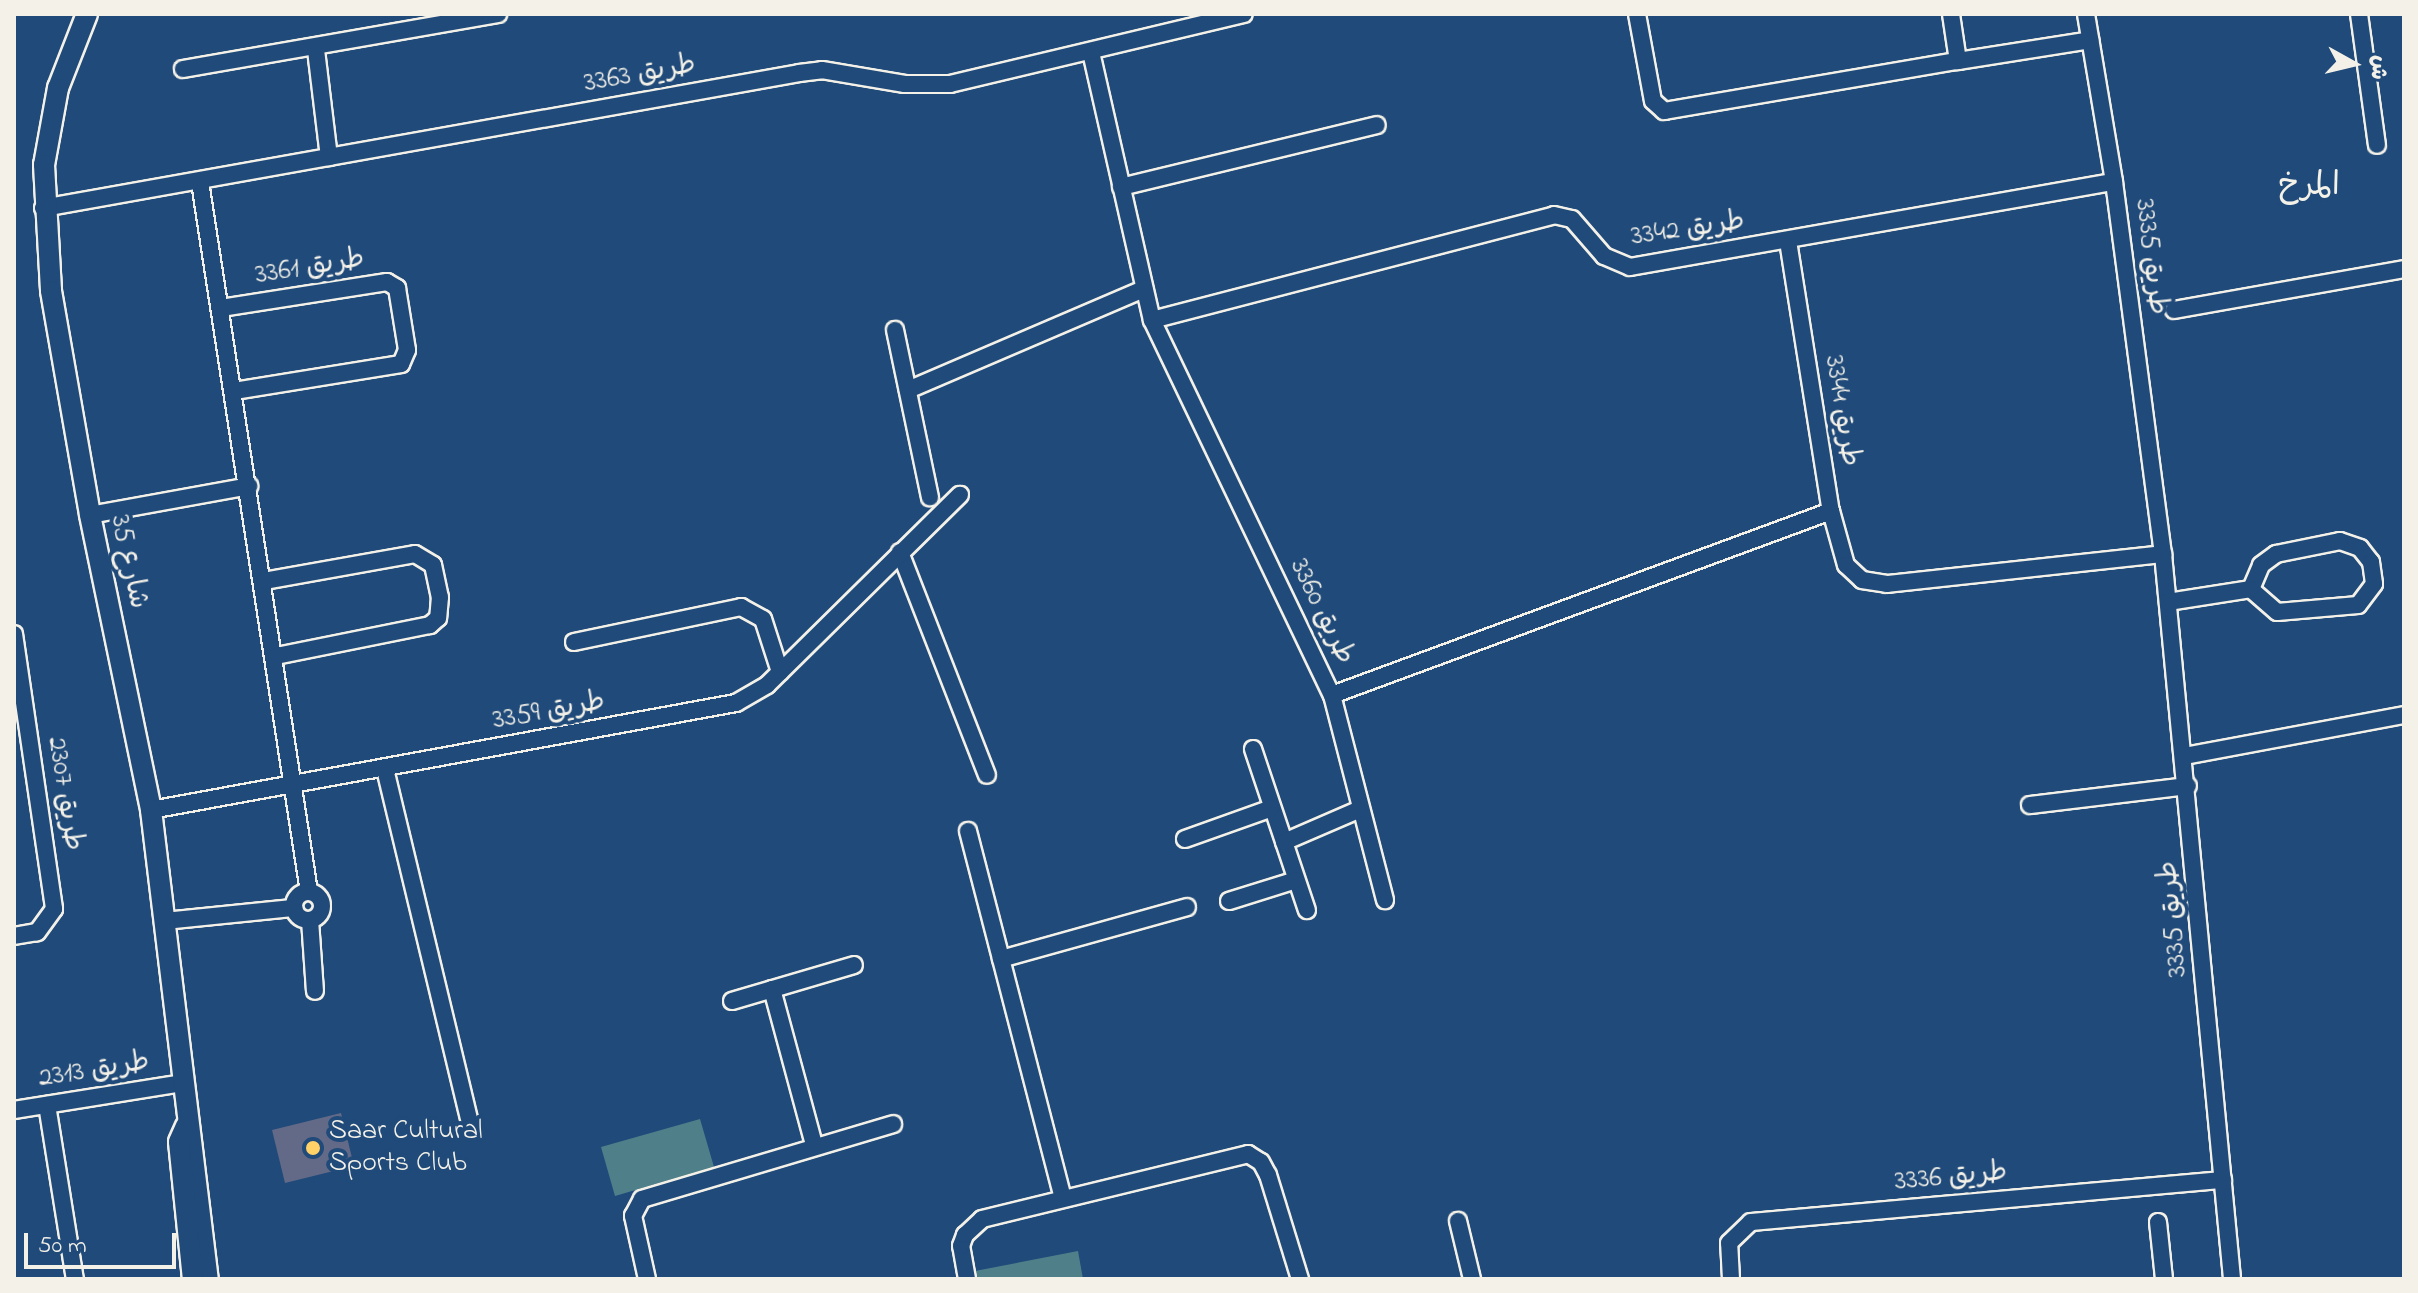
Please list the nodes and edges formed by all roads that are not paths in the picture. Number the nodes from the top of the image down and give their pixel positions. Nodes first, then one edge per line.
1 (87, 14) edge
2 (498, 14) edge
3 (1244, 14) edge
4 (1637, 14) edge
5 (1951, 14) edge
6 (2086, 14) edge
7 (2359, 14) edge
8 (2090, 40) junction
9 (316, 50) junction
10 (1091, 52) junction
11 (1958, 61) junction
12 (183, 69) dead end
13 (1377, 125) dead end
14 (2377, 145) dead end
15 (329, 157) junction
16 (200, 182) junction
17 (2114, 182) junction
18 (1121, 187) junction
19 (43, 208) junction
20 (1788, 241) junction
21 (2404, 269) edge
22 (1144, 289) junction
23 (221, 308) junction
24 (2174, 310) dead end
25 (1152, 320) junction
26 (895, 330) dead end
27 (908, 390) junction
28 (234, 391) junction
29 (249, 486) junction
30 (960, 495) dead end
31 (930, 497) dead end
32 (1831, 511) junction
33 (90, 515) junction
34 (900, 552) junction
35 (2163, 554) junction
36 (264, 581) junction
37 (2251, 589) junction
38 (2168, 602) junction
39 (14, 634) edge
40 (574, 642) dead end
41 (276, 656) junction
42 (780, 672) junction
43 (1332, 695) junction
44 (2404, 715) edge
45 (1253, 749) dead end
46 (2185, 756) junction
47 (385, 769) junction
48 (987, 775) dead end
49 (296, 784) junction
50 (2188, 786) junction
51 (2030, 805) dead end
52 (1272, 808) junction
53 (151, 810) junction
54 (1358, 810) junction
55 (968, 831) dead end
56 (1185, 839) dead end
57 (1284, 842) junction
58 (1296, 880) junction
59 (309, 892) junction
60 (1385, 900) dead end
61 (1229, 901) dead end
62 (1187, 907) dead end
63 (294, 908) junction
64 (1307, 910) dead end
65 (310, 920) junction
66 (165, 921) junction
67 (14, 936) edge
68 (1001, 959) junction
69 (854, 965) dead end
70 (772, 989) junction
71 (315, 991) dead end
72 (732, 1001) dead end
73 (182, 1083) junction
74 (47, 1105) junction
75 (14, 1110) edge
76 (470, 1124) dead end
77 (893, 1124) dead end
78 (186, 1126) junction
79 (814, 1145) junction
80 (2223, 1180) junction
81 (1063, 1198) junction
82 (1458, 1221) dead end
83 (2158, 1222) dead end
84 (75, 1279) edge
85 (193, 1279) edge
86 (208, 1279) edge
87 (647, 1279) edge
88 (967, 1279) edge
89 (1300, 1279) edge
90 (1472, 1279) edge
91 (1731, 1279) edge
92 (2164, 1279) edge
93 (2232, 1279) edge

1 - 19 street, شارع 35
2 - 9 street
3 - 10 street, طريق 3363
4 - 11 street
5 - 11 street
6 - 8 street, طريق 3335
7 - 14 street
8 - 11 street
8 - 17 street, طريق 3335
9 - 12 street
9 - 15 street
10 - 15 street, طريق 3363
10 - 18 street, طريق 3360
13 - 18 street
15 - 16 street, طريق 3363
16 - 19 street, طريق 3363
16 - 23 street, طريق 3361
17 - 20 street, طريق 3342
17 - 35 street, طريق 3335
18 - 22 street, طريق 3360
19 - 33 street, شارع 35
20 - 25 street, طريق 3342
20 - 32 street, طريق 3344
21 - 24 street
22 - 25 street, طريق 3360
22 - 27 street
23 - 28 street, طريق 3361
23 - 28 street, طريق 3361
25 - 43 street, طريق 3360
26 - 27 street
27 - 31 street
28 - 29 street, طريق 3361
29 - 33 street
29 - 36 street, طريق 3361
30 - 34 street, طريق 3359
32 - 35 street, طريق 3344
32 - 43 street, طريق 3360
33 - 53 street, شارع 35
34 - 42 street, طريق 3359
34 - 48 street
35 - 38 street, طريق 3335
36 - 41 street, طريق 3361
36 - 41 street
37 - 37 street
37 - 38 street
38 - 46 street, طريق 3335
39 - 67 street, طريق 2307
40 - 42 street
41 - 49 street, طريق 3361
42 - 47 street, طريق 3359
43 - 54 street
44 - 46 street
45 - 52 street
46 - 50 street, طريق 3335
47 - 49 street, طريق 3359
47 - 76 street
49 - 53 street, طريق 3359
49 - 59 street, طريق 3361
50 - 51 street
50 - 80 street, طريق 3335
52 - 56 street
52 - 57 street
53 - 66 street, شارع 35
54 - 57 street
54 - 60 street
55 - 68 street
57 - 58 street
58 - 61 street
58 - 64 street
59 - 63 street
59 - 65 street
62 - 68 street
63 - 65 street
63 - 66 street
65 - 71 street
66 - 73 street, شارع 35
68 - 81 street
69 - 70 street
70 - 72 street
70 - 79 street
73 - 74 street, طريق 2313
73 - 78 street, شارع 35
74 - 75 street, طريق 2313
74 - 84 street
77 - 79 street
78 - 85 street, شارع 35
78 - 86 street, شارع 35
79 - 87 street
80 - 91 street, طريق 3336
80 - 93 street, طريق 3335
81 - 88 street
81 - 89 street
82 - 90 street
83 - 92 street

